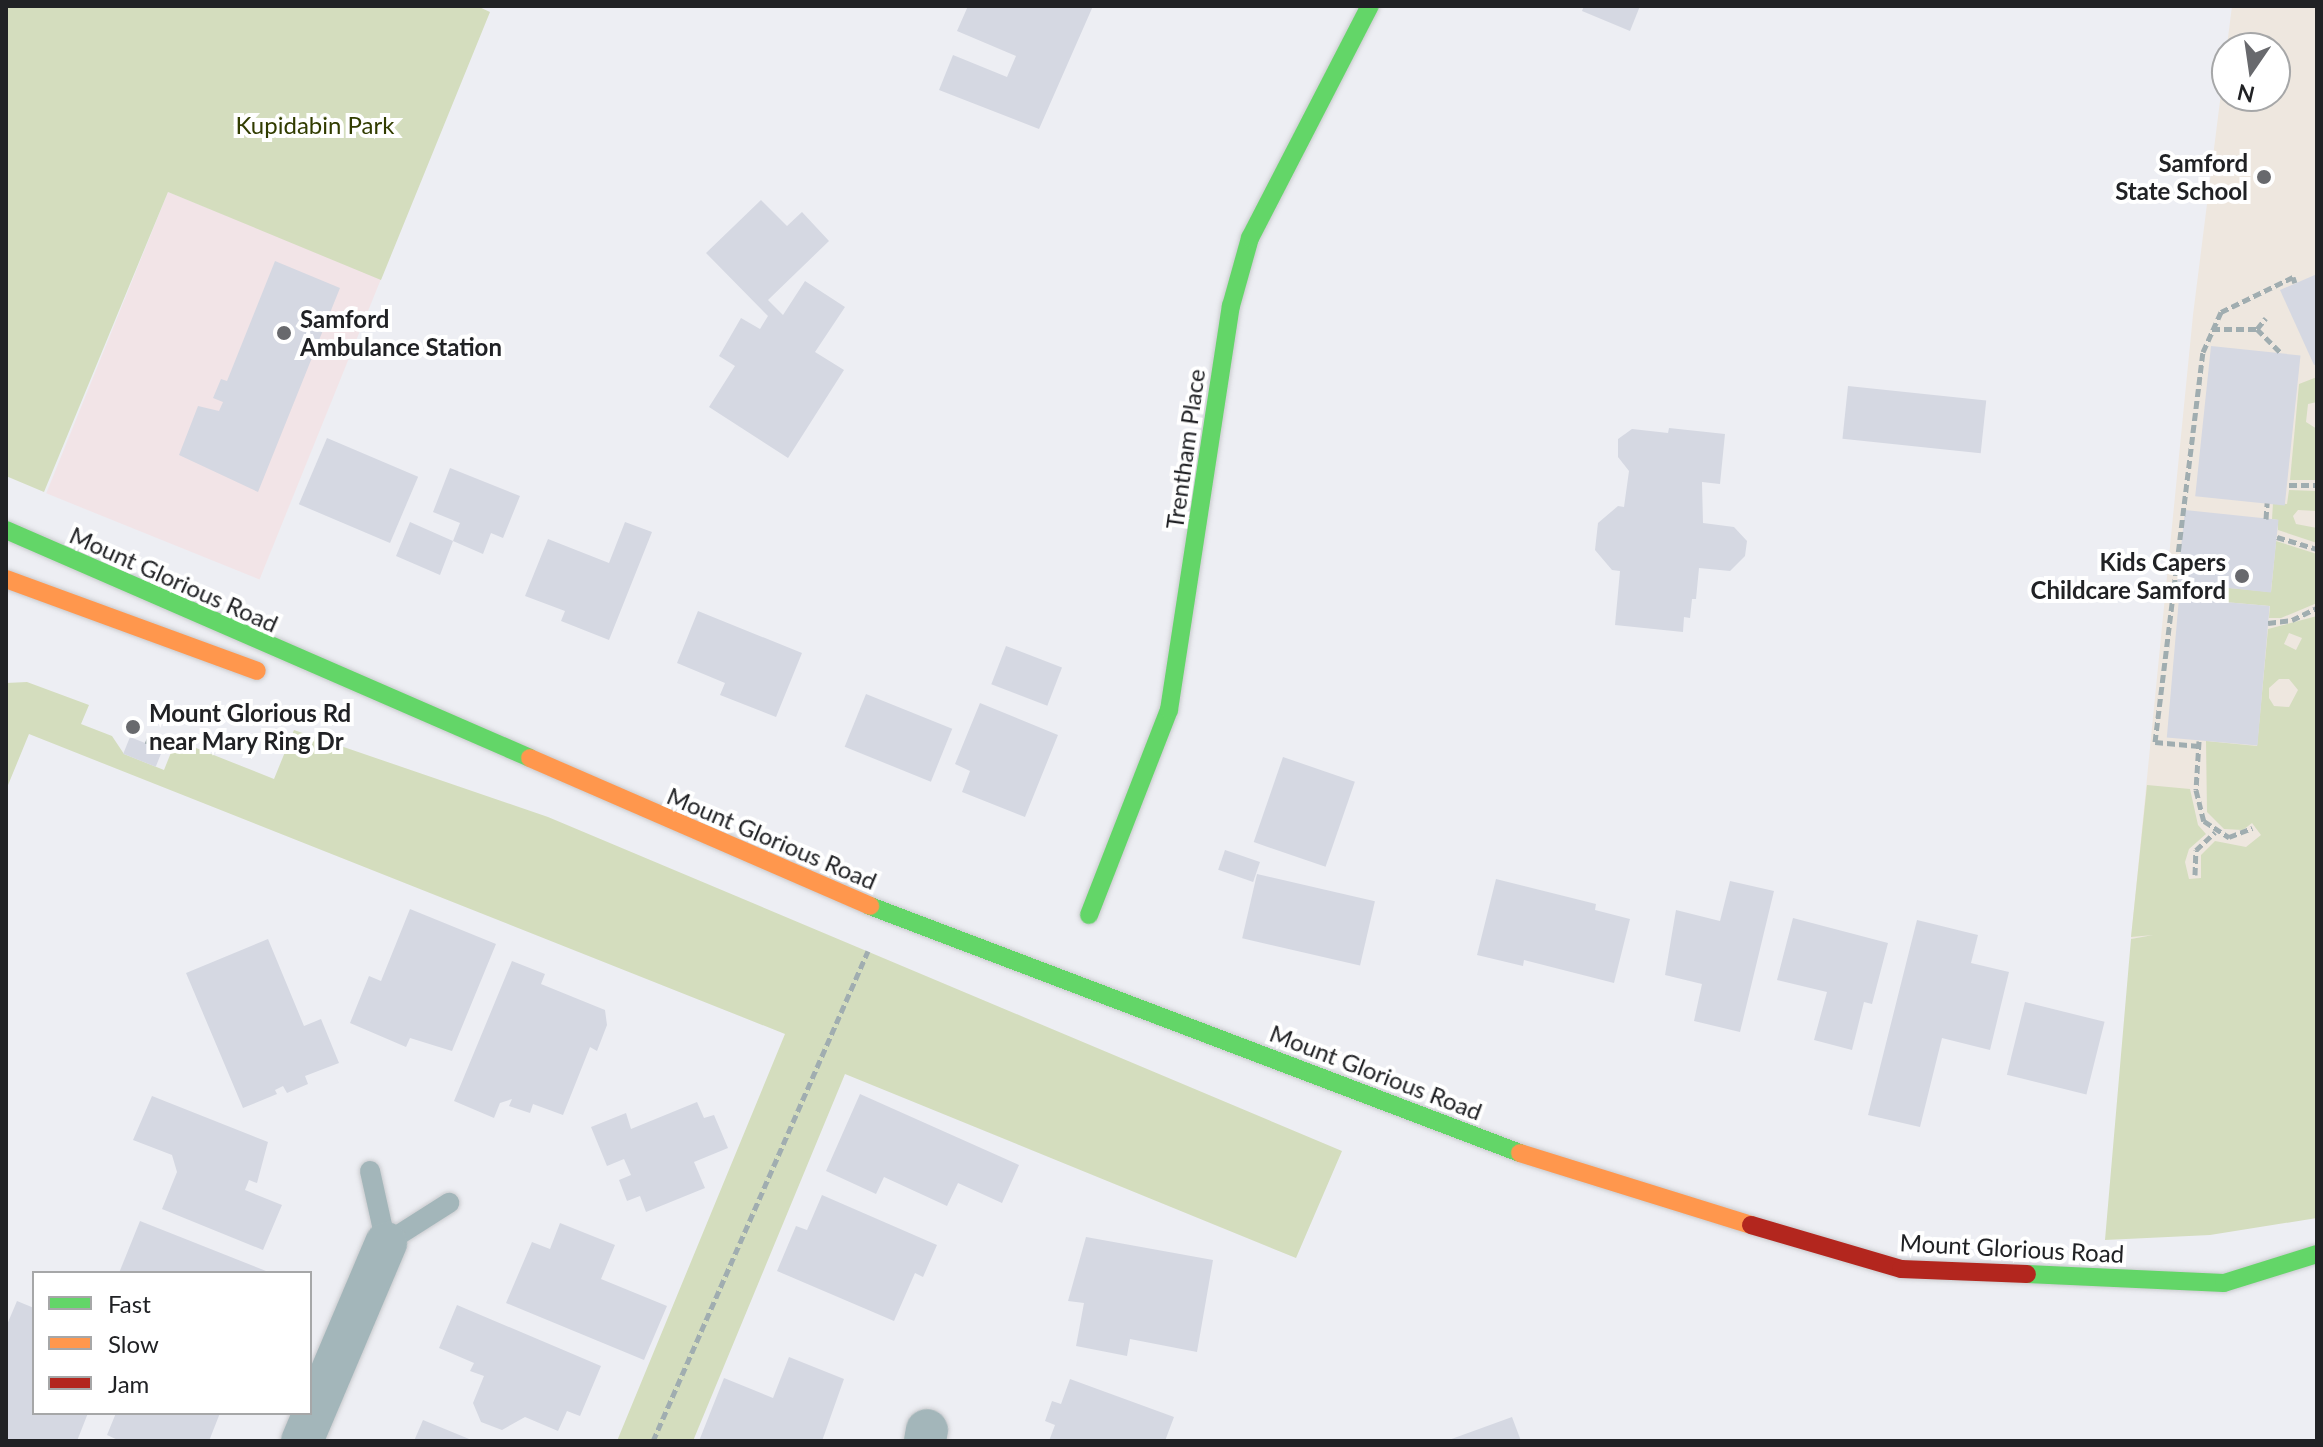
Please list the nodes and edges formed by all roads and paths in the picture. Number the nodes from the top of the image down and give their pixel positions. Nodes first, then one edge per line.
1 (1370, 6) edge
2 (2295, 283) dead end
3 (2266, 318) dead end
4 (2257, 329) junction
5 (2211, 330) junction
6 (2281, 353) dead end
7 (2289, 485) dead end
8 (2317, 485) edge
9 (2267, 503) dead end
10 (2266, 519) dead end
11 (7, 533) edge
12 (2277, 537) dead end
13 (2317, 549) edge
14 (6, 579) edge
15 (2317, 608) edge
16 (2268, 623) dead end
17 (279, 677) dead end
18 (319, 689) dead end
19 (455, 729) junction
20 (150, 737) dead end
21 (147, 744) dead end
22 (2252, 828) dead end
23 (2215, 832) junction
24 (2195, 875) dead end
25 (885, 912) junction
26 (1089, 915) dead end
27 (370, 1171) dead end
28 (449, 1203) dead end
29 (386, 1243) junction
30 (2317, 1254) edge
31 (302, 1441) edge
32 (653, 1441) edge

1 - 26 main road, Trentham Place
2 - 5 path
3 - 4 path
4 - 5 path
4 - 6 path
5 - 23 path
7 - 8 path
9 - 10 path
11 - 19 main road, Mount Glorious Road
12 - 13 path
14 - 17 main road, Mount Glorious Road
15 - 16 path
18 - 19 main road, Mount Glorious Road
19 - 25 main road, Mount Glorious Road
20 - 21 path
22 - 23 path
23 - 24 path
25 - 30 main road, Mount Glorious Road
25 - 32 path
27 - 29 lane
28 - 29 lane
29 - 31 street

